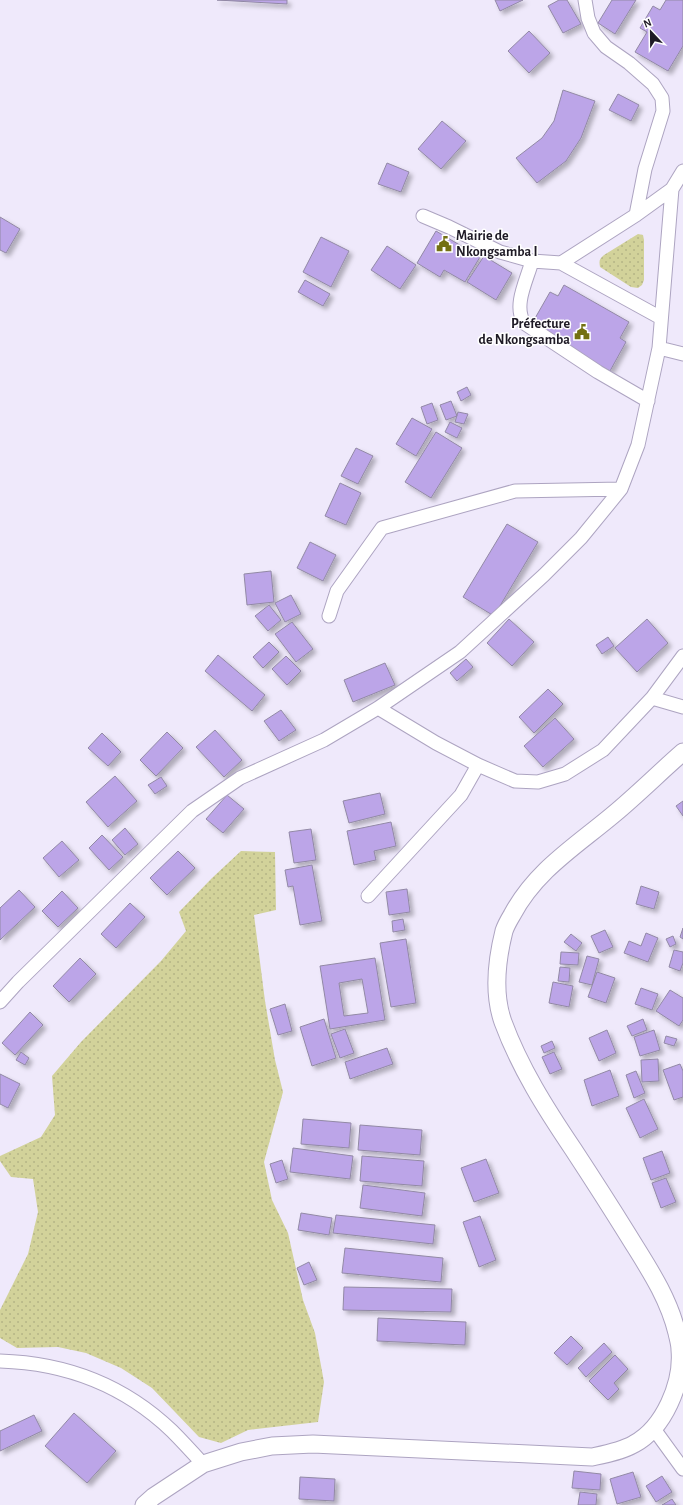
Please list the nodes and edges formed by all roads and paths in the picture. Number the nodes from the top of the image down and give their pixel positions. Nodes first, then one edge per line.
1 (585, 0) edge
2 (683, 171) edge
3 (672, 189) junction
4 (636, 215) junction
5 (423, 216) dead end
6 (532, 261) junction
7 (561, 263) junction
8 (661, 318) junction
9 (658, 348) junction
10 (683, 354) edge
11 (648, 401) junction
12 (621, 489) junction
13 (329, 616) dead end
14 (683, 656) edge
15 (652, 698) junction
16 (683, 707) edge
17 (378, 708) junction
18 (683, 752) edge
19 (478, 765) junction
20 (368, 896) dead end
21 (0, 1002) edge
22 (0, 1361) edge
23 (654, 1429) junction
24 (203, 1464) junction
25 (683, 1469) edge
26 (144, 1505) edge

1 - 4 street
2 - 3 street
3 - 4 street
3 - 8 street
4 - 7 street
5 - 6 street
6 - 7 street
6 - 11 street
7 - 8 street
8 - 9 street
9 - 10 street
9 - 11 street
11 - 12 street
12 - 13 street
12 - 17 street
14 - 15 street
15 - 16 street
15 - 19 street
17 - 19 street
17 - 21 street
18 - 23 street
19 - 20 street
22 - 24 street
23 - 24 street
23 - 25 street
24 - 26 street

